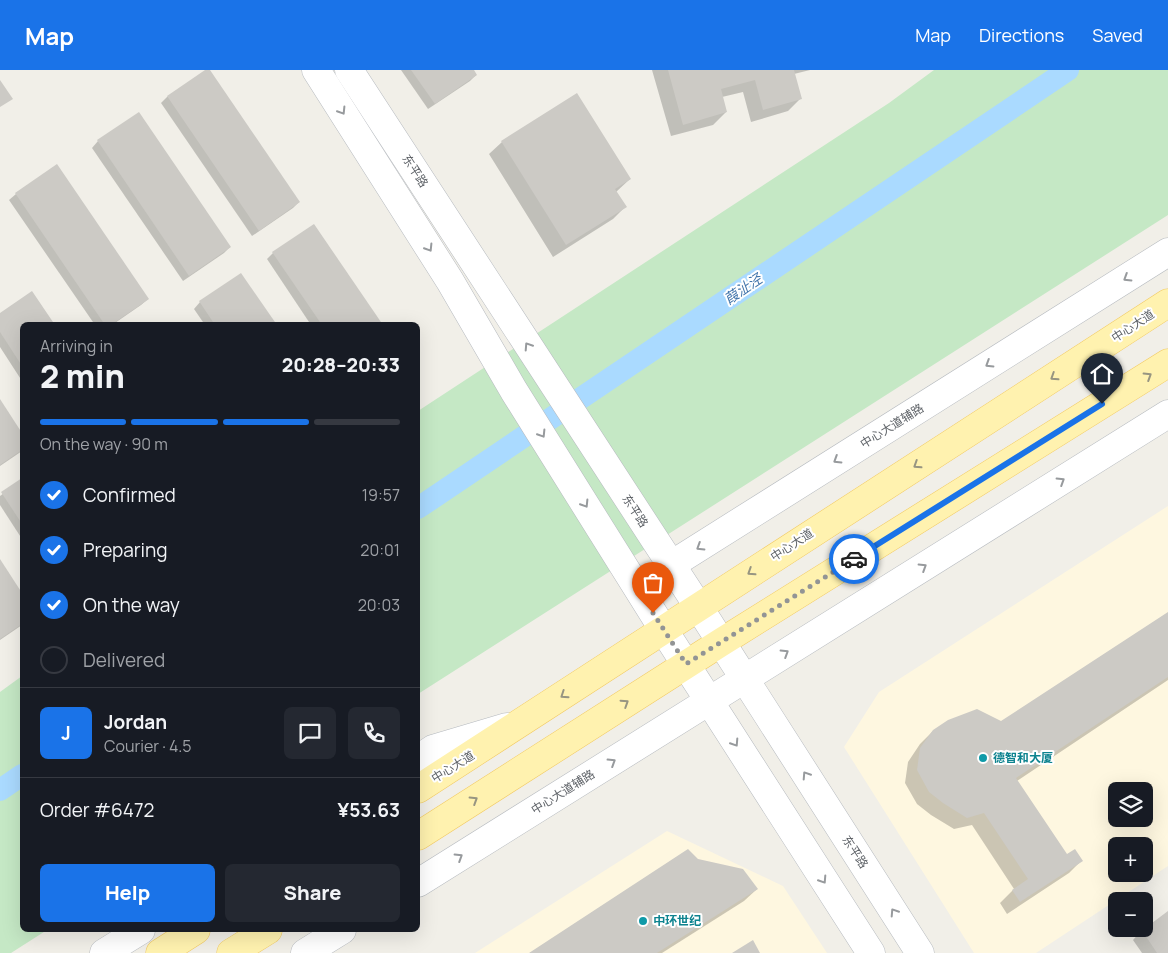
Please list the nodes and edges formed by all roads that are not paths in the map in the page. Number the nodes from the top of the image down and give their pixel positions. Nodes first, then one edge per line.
1 (316, 70) edge
2 (349, 70) edge
3 (1168, 252) edge
4 (1168, 303) edge
5 (1168, 363) edge
6 (1168, 414) edge
7 (671, 565) junction
8 (698, 606) junction
9 (663, 629) junction
10 (720, 643) junction
11 (686, 664) junction
12 (744, 679) junction
13 (709, 702) junction
14 (523, 723) junction
15 (425, 754) edge
16 (420, 789) edge
17 (420, 835) edge
18 (420, 882) edge
19 (138, 932) edge
20 (193, 932) edge
21 (265, 932) edge
22 (339, 932) edge
23 (104, 953) edge
24 (160, 953) edge
25 (232, 953) edge
26 (305, 953) edge
27 (870, 953) edge
28 (920, 953) edge

1 -> 9 main road
7 -> 2 main road, 东平路
3 -> 7 main road, 中心大道辅路
4 -> 8 main road, 中心大道
10 -> 5 main road
12 -> 6 main road, 中心大道辅路
7 - 8 main road, 东平路
7 - 9 main road
8 - 9 main road, 中心大道
8 - 10 main road, 东平路
9 - 11 main road
9 -> 14 main road, 中心大道
10 - 11 main road
10 - 12 main road, 东平路
10 - 13 main road
11 - 13 main road
17 -> 11 main road
12 - 13 main road, 中心大道辅路
28 -> 12 main road, 东平路
18 -> 13 main road, 中心大道辅路
13 -> 27 main road
14 - 15 main road
14 - 16 main road, 中心大道
19 - 23 main road
20 - 24 main road
21 - 25 main road
22 - 26 main road

